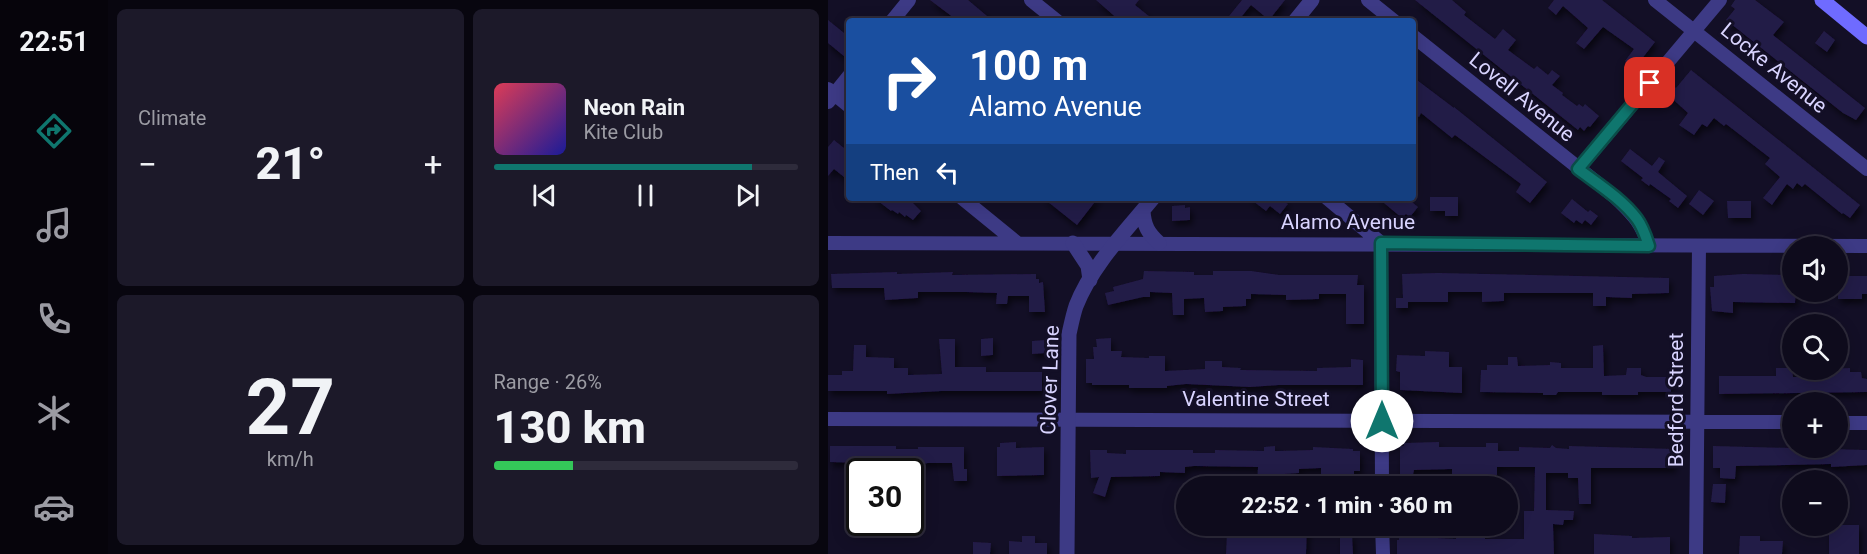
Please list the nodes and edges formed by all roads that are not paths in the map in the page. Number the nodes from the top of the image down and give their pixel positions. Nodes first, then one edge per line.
1 (909, 0) edge
2 (1031, 0) edge
3 (1312, 0) edge
4 (1368, 0) edge
5 (1654, 0) edge
6 (1720, 0) edge
7 (1822, 0) edge
8 (894, 18) edge
9 (1053, 18) edge
10 (1297, 18) edge
11 (1390, 18) edge
12 (1694, 31) junction
13 (1867, 37) edge
14 (1416, 38) edge
15 (846, 79) edge
16 (830, 95) edge
17 (846, 104) edge
18 (1578, 169) junction
19 (1867, 169) edge
20 (966, 201) edge
21 (1151, 201) edge
22 (1331, 201) edge
23 (1143, 211) junction
24 (1016, 242) junction
25 (828, 243) edge
26 (1073, 243) junction
27 (1116, 243) junction
28 (1159, 243) junction
29 (1381, 243) junction
30 (1649, 246) junction
31 (1699, 246) junction
32 (1867, 246) edge
33 (1090, 280) junction
34 (828, 418) edge
35 (1068, 419) junction
36 (1382, 421) junction
37 (1697, 422) junction
38 (1782, 422) edge
39 (1848, 423) edge
40 (1867, 423) edge
41 (1382, 476) edge
42 (1382, 536) edge
43 (1068, 554) edge
44 (1383, 554) edge
45 (1696, 554) edge

1 - 8 street
2 - 9 street
3 - 10 street
4 - 11 street
5 - 12 street, Locke Avenue
6 - 12 street
7 - 13 main road
12 - 18 street
12 - 19 street, Locke Avenue
14 - 18 street, Lovell Avenue
15 - 16 street
16 - 17 street
18 - 30 street, Lovell Avenue
20 - 24 street
21 - 23 street, Clover Lane
22 - 29 street
23 - 27 street, Clover Lane
23 - 28 street
24 - 25 street, Alamo Avenue
24 - 26 street, Alamo Avenue
26 - 27 street, Alamo Avenue
26 - 33 street
27 - 28 street, Alamo Avenue
27 - 33 street, Clover Lane
28 - 29 street, Alamo Avenue
29 - 30 street, Alamo Avenue
29 - 36 street
30 - 31 street, Alamo Avenue
31 - 32 street, Alamo Avenue
31 - 37 street, Bedford Street
33 - 35 street, Clover Lane
34 - 35 street, Valentine Street
35 - 36 street, Valentine Street
35 - 43 street, Clover Lane
36 - 37 street, Valentine Street
36 - 41 street
37 - 38 street, Valentine Street
37 - 45 street, Bedford Street
39 - 40 street
42 - 44 street

